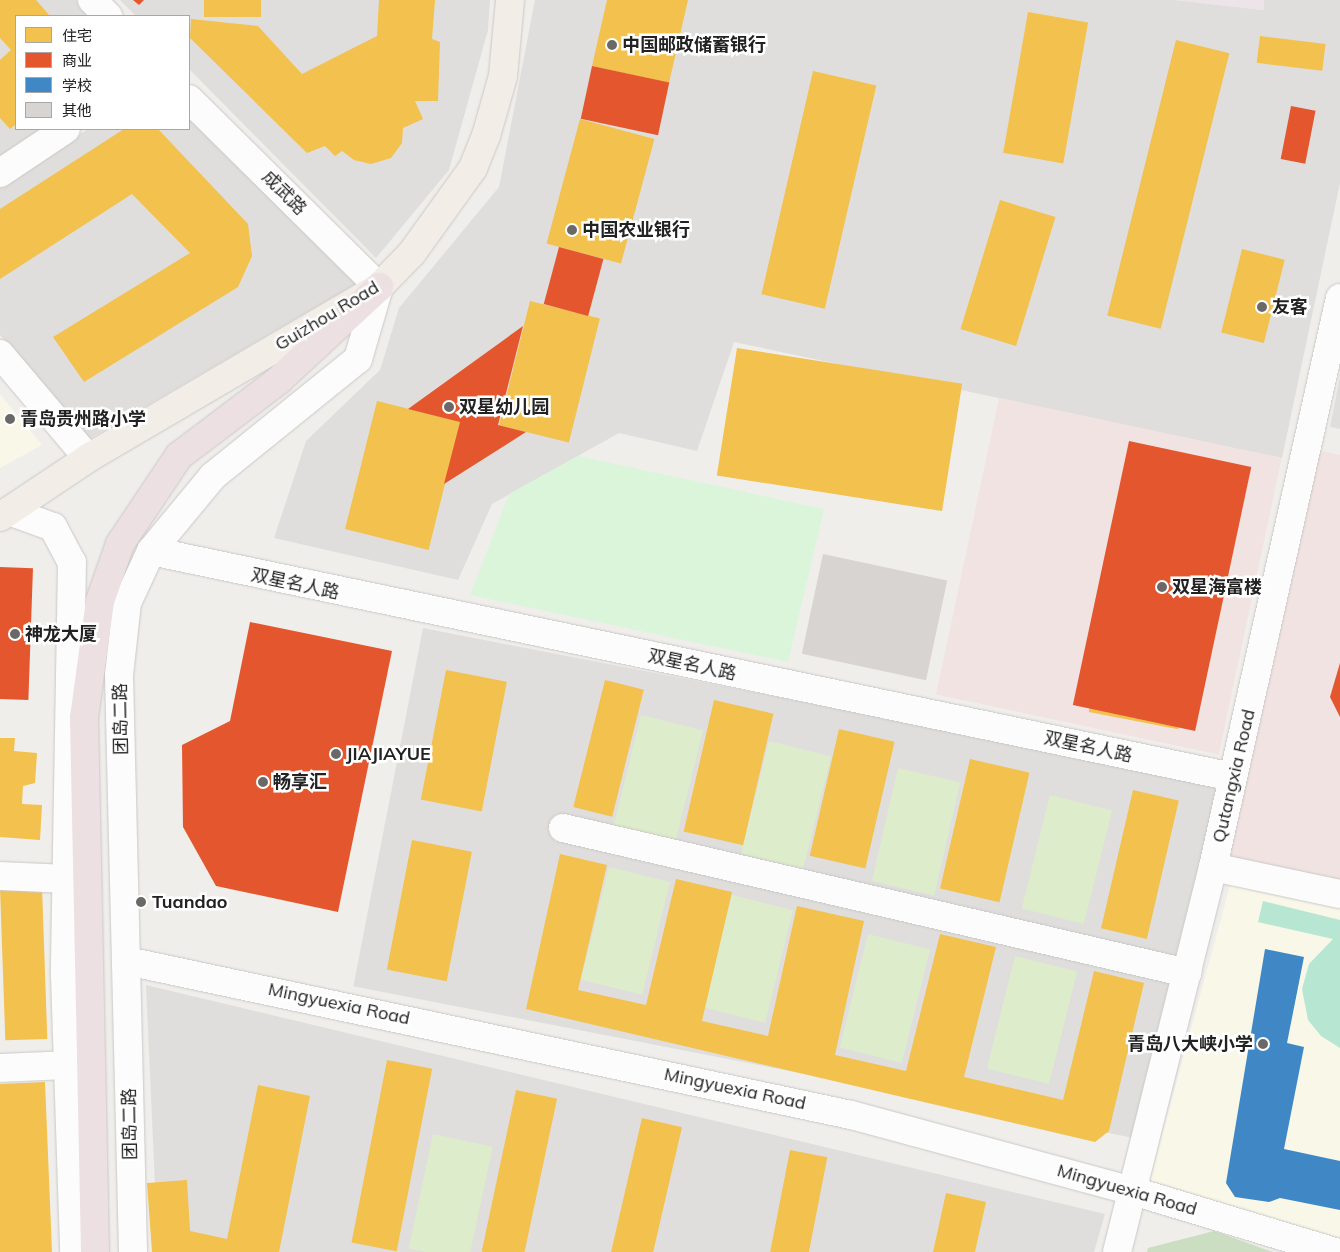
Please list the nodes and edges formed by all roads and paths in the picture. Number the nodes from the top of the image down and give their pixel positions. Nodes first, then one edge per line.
1 (92, 0) edge
2 (510, 0) edge
3 (107, 15) edge
4 (190, 99) edge
5 (64, 130) edge
6 (0, 173) edge
7 (379, 287) junction
8 (1340, 298) edge
9 (0, 354) edge
10 (88, 458) junction
11 (5, 514) edge
12 (151, 551) junction
13 (1233, 777) junction
14 (563, 828) dead end
15 (1213, 867) junction
16 (0, 876) edge
17 (65, 879) junction
18 (1340, 894) edge
19 (127, 961) junction
20 (1187, 973) junction
21 (69, 1065) junction
22 (0, 1068) edge
23 (1134, 1191) junction
24 (74, 1252) edge
25 (95, 1252) edge
26 (133, 1252) edge
27 (1117, 1252) edge
28 (1335, 1252) edge

1 - 3 street
2 - 7 main road, Guizhou Road
4 - 7 street, 成武路
5 - 6 street
7 - 10 main road, Guizhou Road
7 - 12 street, 团岛二路
7 - 25 highway
8 - 13 street, Qutangxia Road
9 - 10 street
10 - 11 main road, Guizhou Road
11 - 17 street
12 - 13 street, 双星名人路
12 - 19 street, 团岛二路
13 - 15 street, Qutangxia Road
14 - 20 street
15 - 18 street
15 - 20 street, Qutangxia Road
16 - 17 street
17 - 21 street
19 - 23 street, Mingyuexia Road
19 - 26 street, 团岛二路
20 - 23 street, Qutangxia Road
21 - 22 street
21 - 24 street
23 - 27 street, Qutangxia Road
23 - 28 street, Mingyuexia Road

